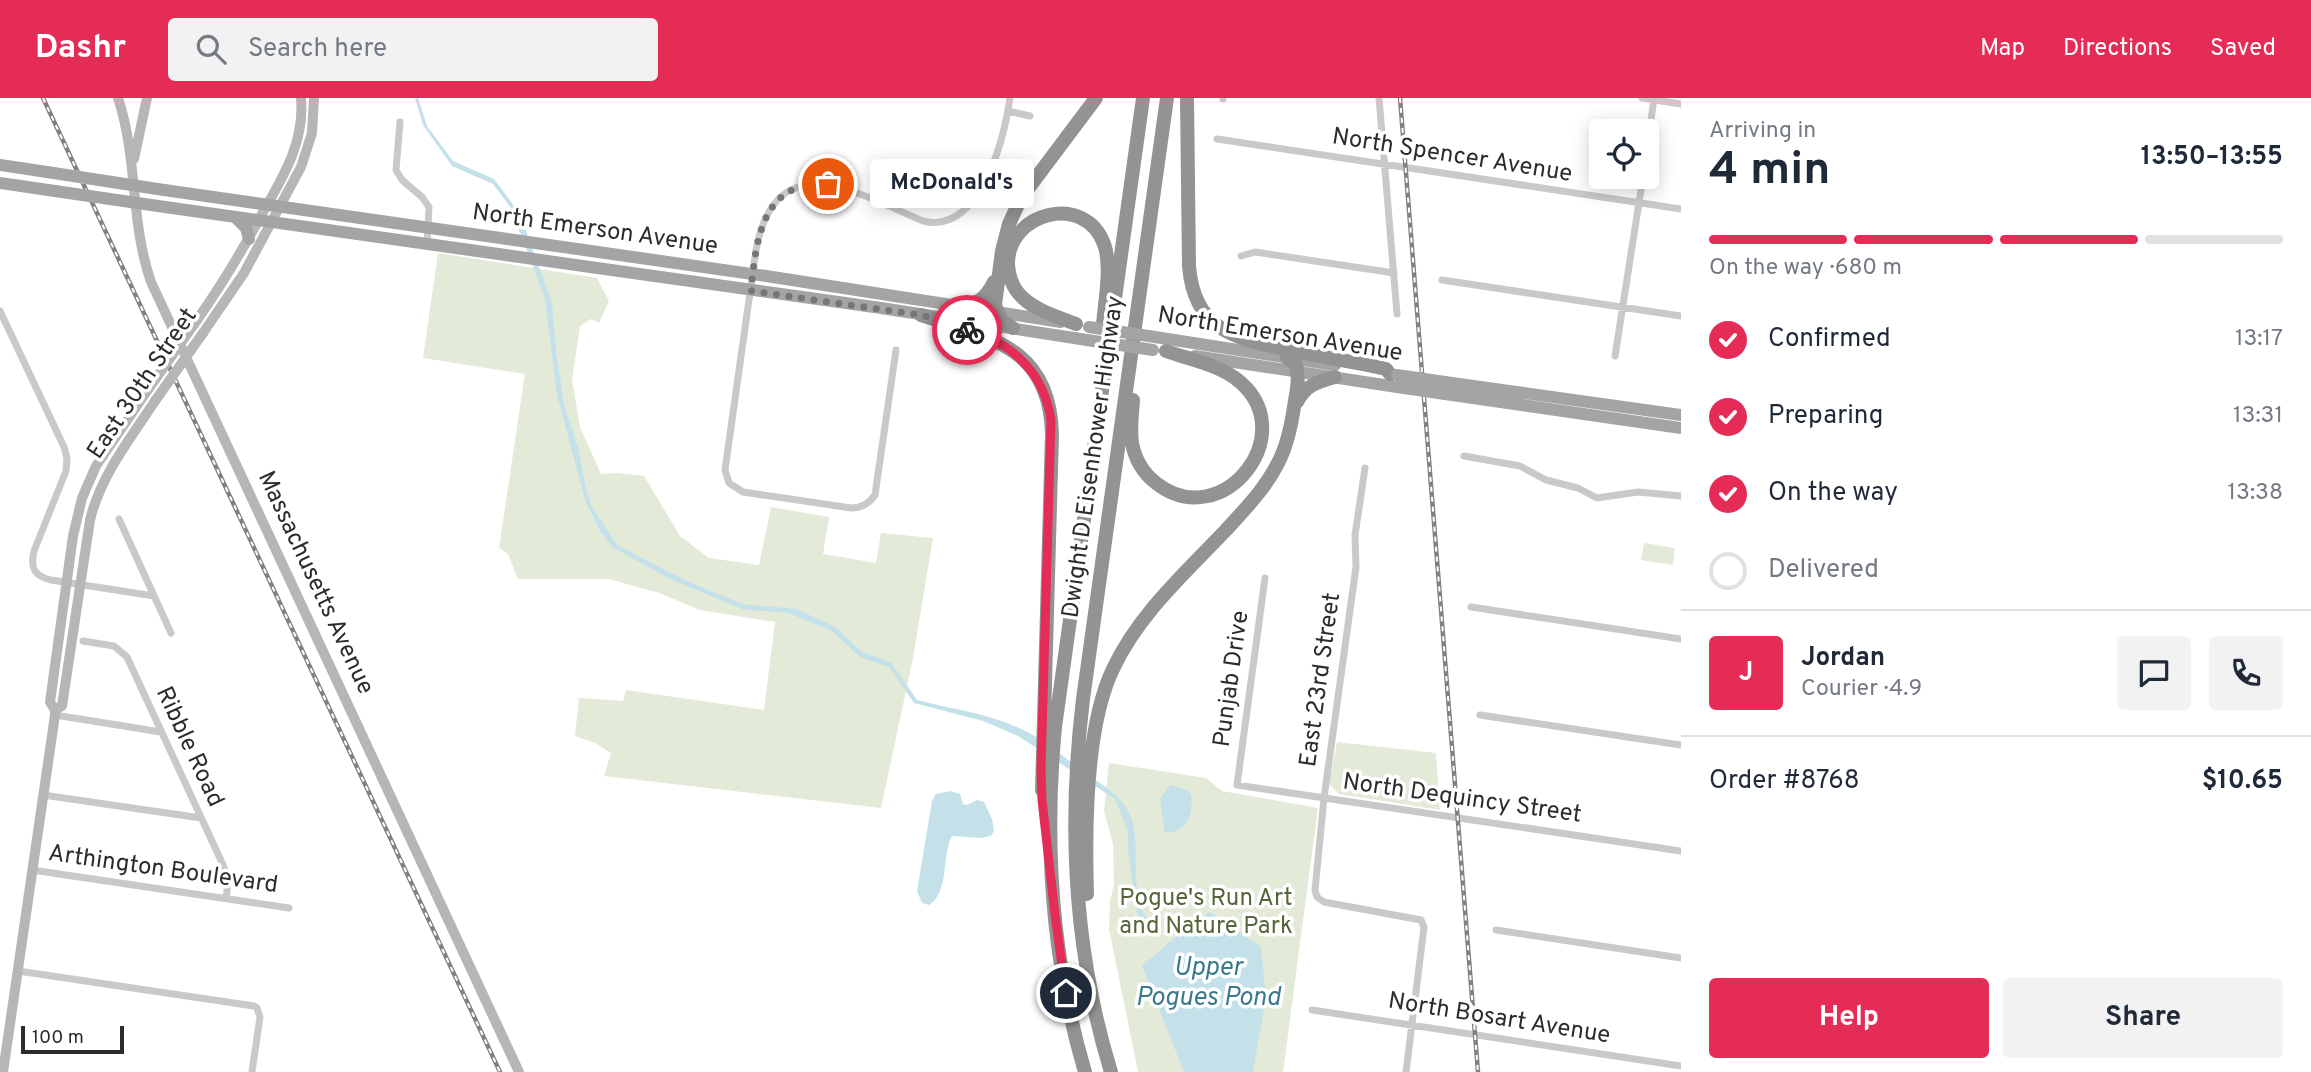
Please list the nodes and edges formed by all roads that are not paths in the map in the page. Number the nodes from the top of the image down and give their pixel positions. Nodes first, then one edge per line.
1 (118, 98) edge
2 (147, 98) edge
3 (301, 98) edge
4 (314, 98) edge
5 (1010, 98) edge
6 (1096, 98) edge
7 (1143, 98) edge
8 (1167, 98) edge
9 (1187, 98) edge
10 (1379, 98) edge
11 (1642, 98) edge
12 (1654, 99) edge
13 (1681, 104) edge
14 (1008, 111) junction
15 (1031, 116) dead end
16 (1651, 119) edge
17 (400, 122) dead end
18 (1217, 139) dead end
19 (0, 165) edge
20 (1385, 166) junction
21 (132, 169) junction
22 (0, 183) edge
23 (1641, 189) edge
24 (1639, 203) junction
25 (274, 205) junction
26 (1681, 209) edge
27 (235, 217) junction
28 (265, 221) junction
29 (429, 228) junction
30 (249, 239) junction
31 (427, 245) junction
32 (1241, 256) dead end
33 (1394, 273) junction
34 (998, 274) junction
35 (1442, 280) dead end
36 (752, 283) junction
37 (1138, 304) junction
38 (956, 307) junction
39 (1622, 307) junction
40 (0, 311) edge
41 (997, 313) junction
42 (1397, 314) dead end
43 (921, 315) junction
44 (1681, 316) edge
45 (1013, 328) junction
46 (1084, 331) junction
47 (1158, 346) junction
48 (897, 350) dead end
49 (1615, 356) dead end
50 (1287, 358) junction
51 (1297, 371) junction
52 (1335, 377) junction
53 (1395, 379) junction
54 (1445, 388) junction
55 (1294, 406) junction
56 (1681, 415) edge
57 (1681, 428) edge
58 (1096, 436) junction
59 (1464, 456) dead end
60 (1365, 468) dead end
61 (1681, 496) edge
62 (119, 519) dead end
63 (1265, 578) dead end
64 (73, 584) junction
65 (154, 596) junction
66 (1471, 607) dead end
67 (171, 633) dead end
68 (1681, 639) edge
69 (83, 641) dead end
70 (55, 712) junction
71 (1480, 715) dead end
72 (161, 732) junction
73 (1681, 745) edge
74 (1046, 773) junction
75 (1237, 785) joint
76 (43, 795) junction
77 (1324, 798) junction
78 (201, 818) junction
79 (1681, 851) edge
80 (32, 870) junction
81 (226, 899) junction
82 (289, 908) dead end
83 (1496, 930) dead end
84 (1681, 958) edge
85 (18, 971) junction
86 (1094, 1004) junction
87 (1312, 1010) dead end
88 (1413, 1025) junction
89 (4, 1037) edge
90 (1681, 1066) edge
91 (3, 1072) edge
92 (252, 1072) edge
93 (519, 1072) edge
94 (1085, 1072) edge
95 (1111, 1072) edge
96 (1406, 1072) edge

1 - 21 main road, Massachusetts Avenue
2 - 21 main road
3 - 25 main road, East 30th Street
4 - 25 main road, East 30th Street
5 - 14 street
6 - 34 highway
7 - 58 highway, Dwight D Eisenhower Highway
8 - 37 highway, Dwight D Eisenhower Highway
9 - 53 highway
10 - 20 street
11 - 12 street
12 - 13 street
12 - 16 street
14 - 15 street
14 - 36 street
17 - 29 street
18 - 20 street, North Spencer Avenue
19 - 25 main road, North Emerson Avenue, bridge
20 - 24 street, North Spencer Avenue
20 - 33 street
21 - 93 main road, Massachusetts Avenue
22 - 27 main road, North Emerson Avenue, bridge
23 - 24 street
24 - 26 street, North Spencer Avenue
24 - 39 street
25 - 28 main road, East 30th Street
25 - 29 main road, North Emerson Avenue
27 - 28 main road, North Emerson Avenue
27 - 30 main road
28 - 30 main road, East 30th Street
28 - 31 main road, North Emerson Avenue
28 - 64 main road, East 30th Street, bridge
29 - 31 street
29 - 36 main road, North Emerson Avenue
30 - 64 main road, East 30th Street, bridge
31 - 36 main road, North Emerson Avenue
32 - 33 street
33 - 42 street
34 - 38 highway
34 - 41 highway
35 - 39 street
36 - 38 main road, North Emerson Avenue
36 - 43 main road, North Emerson Avenue
36 - 48 street
37 - 47 highway
37 - 86 highway, Dwight D Eisenhower Highway
38 - 41 main road, North Emerson Avenue
39 - 44 street
39 - 49 street
40 - 64 street
41 - 45 highway
41 - 46 main road, North Emerson Avenue
43 - 45 main road, North Emerson Avenue
43 - 74 highway
45 - 46 main road, North Emerson Avenue
46 - 47 main road, North Emerson Avenue, bridge
46 - 58 highway
47 - 50 main road, North Emerson Avenue
47 - 51 main road, North Emerson Avenue
50 - 51 highway
50 - 53 main road, North Emerson Avenue
51 - 52 main road, North Emerson Avenue
51 - 55 highway
52 - 53 main road, North Emerson Avenue
52 - 55 highway
53 - 54 main road, North Emerson Avenue, bridge
54 - 56 main road, North Emerson Avenue
54 - 57 main road, North Emerson Avenue
55 - 86 highway
58 - 74 highway, Dwight D Eisenhower Highway
59 - 61 street
60 - 77 street, East 23rd Street
62 - 65 street
63 - 75 street, Punjab Drive
64 - 65 street
64 - 70 main road, East 30th Street
65 - 67 street
66 - 68 street
69 - 72 street, Ribble Road
70 - 72 street
70 - 76 main road, East 30th Street
71 - 73 street
72 - 78 street, Ribble Road
74 - 94 highway
75 - 77 street, North Dequincy Street
76 - 78 street
76 - 80 main road, East 30th Street
77 - 79 street, North Dequincy Street
77 - 88 street, East 23rd Street
78 - 81 street, Ribble Road
80 - 81 street, Arthington Boulevard
80 - 85 main road, East 30th Street
81 - 82 street, Arthington Boulevard
83 - 84 street
85 - 89 main road, East 30th Street
85 - 92 street
86 - 95 highway, Dwight D Eisenhower Highway
87 - 88 street, North Bosart Avenue
88 - 90 street, North Bosart Avenue
88 - 96 street
89 - 91 main road, East 30th Street

